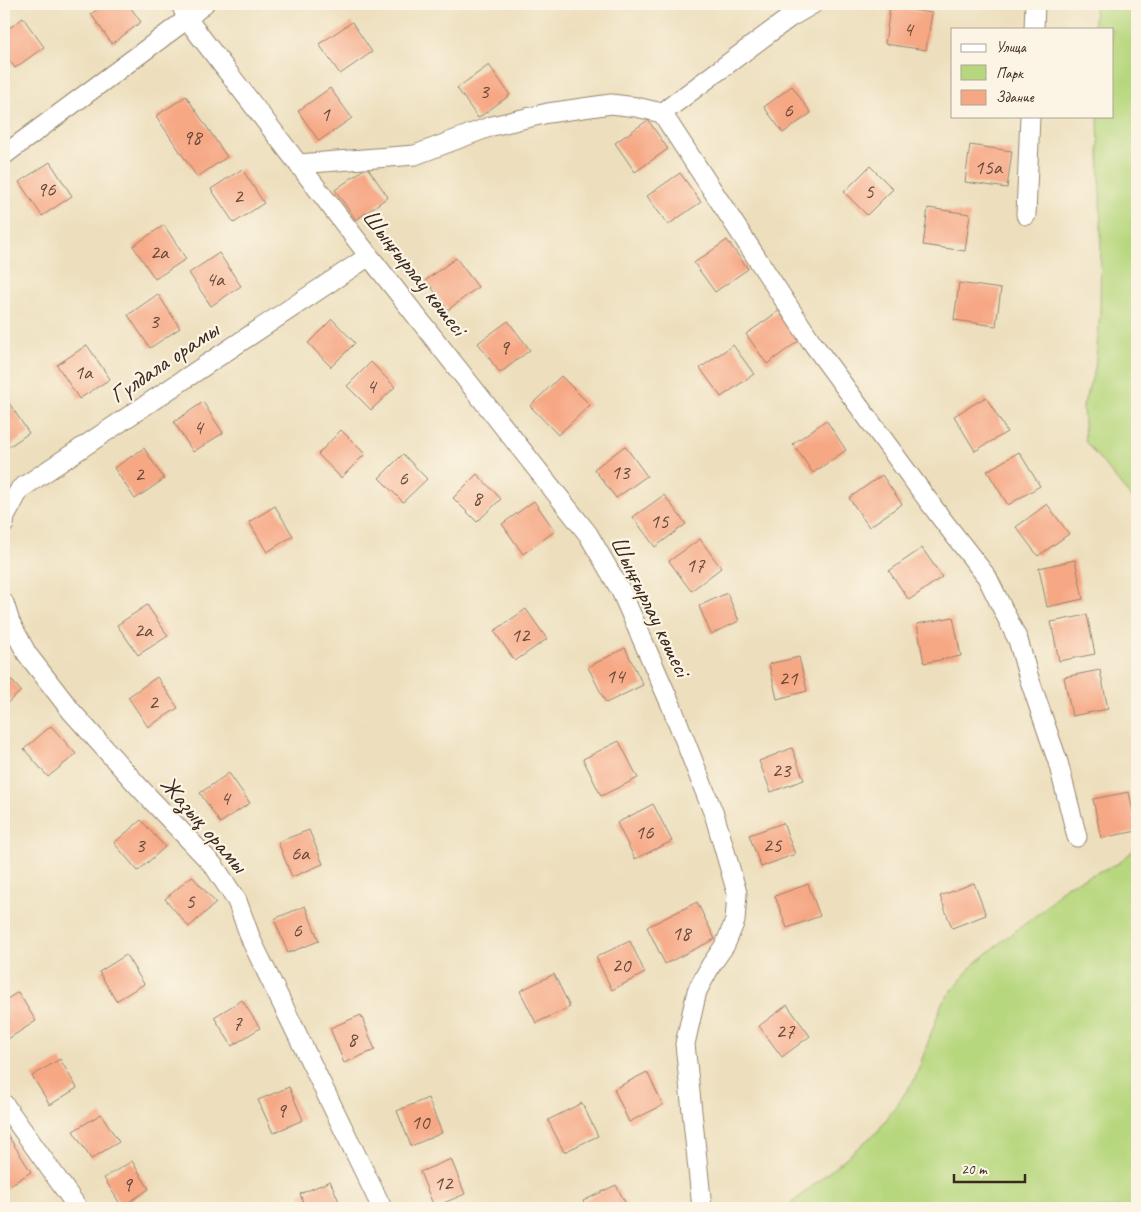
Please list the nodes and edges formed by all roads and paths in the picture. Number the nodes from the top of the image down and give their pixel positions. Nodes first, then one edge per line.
1 (204, 4) edge
2 (813, 4) edge
3 (1035, 4) edge
4 (184, 11) edge
5 (1034, 28) edge
6 (662, 113) junction
7 (1030, 118) edge
8 (4, 154) edge
9 (298, 164) junction
10 (1026, 215) dead end
11 (369, 256) junction
12 (4, 524) edge
13 (4, 603) edge
14 (1077, 837) dead end
15 (4, 1104) edge
16 (78, 1208) edge
17 (382, 1208) edge
18 (702, 1208) edge

1 - 4 street
2 - 6 street
3 - 5 street
4 - 8 street
4 - 9 street, Шыңғырлау көшесі
6 - 9 street
6 - 14 street
7 - 10 street
9 - 11 street, Шыңғырлау көшесі
11 - 12 street, Гүлдала орамы
11 - 18 street, Шыңғырлау көшесі
13 - 17 street, Жазық орамы
15 - 16 street

